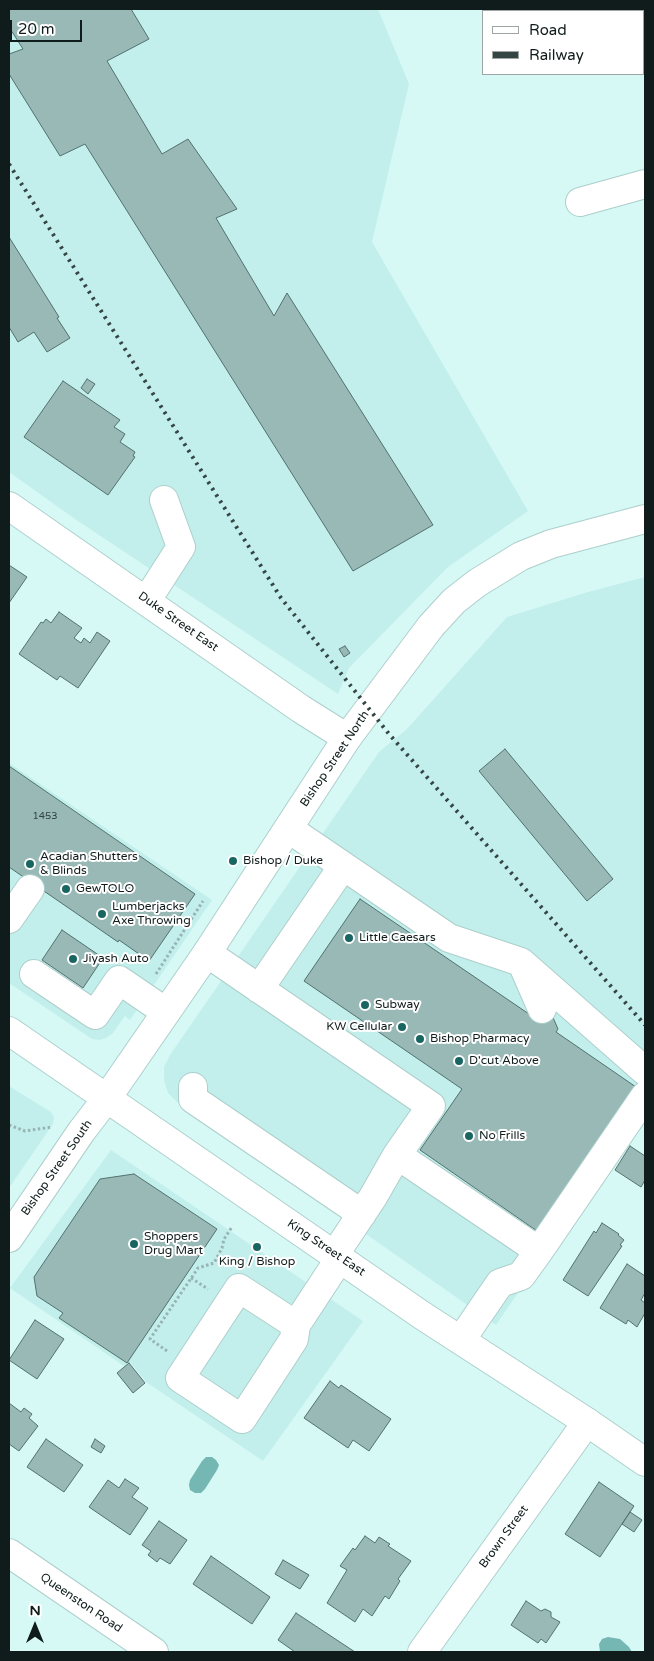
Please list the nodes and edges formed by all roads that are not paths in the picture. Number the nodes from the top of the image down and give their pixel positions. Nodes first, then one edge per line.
1 (645, 184) edge
2 (580, 202) dead end
3 (164, 500) dead end
4 (9, 506) edge
5 (645, 519) edge
6 (147, 600) junction
7 (347, 738) junction
8 (289, 829) junction
9 (343, 866) junction
10 (30, 889) dead end
11 (9, 919) edge
12 (207, 953) junction
13 (521, 962) junction
14 (34, 974) dead end
15 (259, 989) junction
16 (542, 1009) dead end
17 (166, 1012) junction
18 (9, 1031) edge
19 (645, 1071) edge
20 (193, 1086) dead end
21 (645, 1096) edge
22 (107, 1098) junction
23 (397, 1155) junction
24 (362, 1214) junction
25 (9, 1238) edge
26 (539, 1251) junction
27 (337, 1256) junction
28 (296, 1325) junction
29 (462, 1340) junction
30 (587, 1422) junction
31 (645, 1462) edge
32 (9, 1553) edge
33 (154, 1652) edge
34 (422, 1652) edge

1 - 2 main road
3 - 6 main road
4 - 6 main road, Duke Street East
5 - 7 main road, Bishop Street North
6 - 7 main road, Duke Street East
7 - 8 main road, Bishop Street North
8 - 9 main road
8 - 12 main road, Bishop Street North
9 - 13 main road
9 - 15 main road
10 - 11 main road
12 - 15 main road
12 - 17 main road, Bishop Street North
13 - 16 main road
13 - 19 main road
14 - 17 main road
15 - 23 main road
17 - 22 main road, Bishop Street North
18 - 22 main road, King Street East
20 - 24 main road
21 - 26 main road
22 - 25 main road, Bishop Street South
22 - 27 main road, King Street East
23 - 24 main road
23 - 26 main road
24 - 27 main road
26 - 29 main road
27 - 28 main road
27 - 29 main road, King Street East
28 - 28 main road
29 - 30 main road, King Street East
30 - 31 main road, King Street East
30 - 34 main road, Brown Street
32 - 33 main road, Queenston Road

